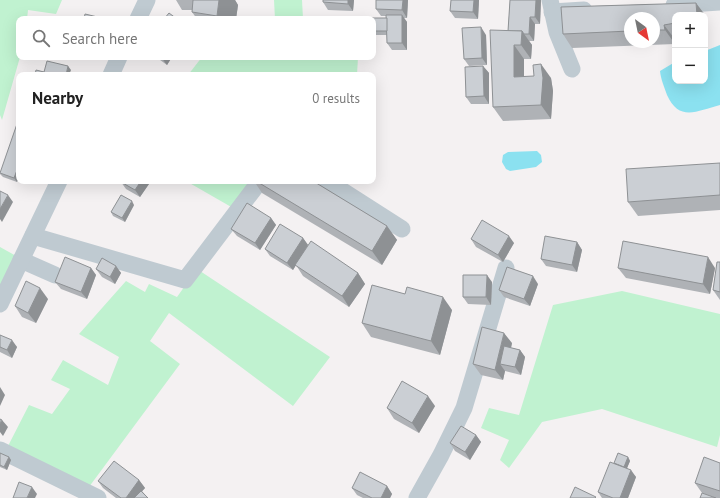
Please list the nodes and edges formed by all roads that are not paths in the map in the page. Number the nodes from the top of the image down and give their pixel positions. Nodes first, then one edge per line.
1 (147, 0) edge
2 (720, 2) edge
3 (662, 5) edge
4 (551, 6) edge
5 (600, 9) edge
6 (139, 16) edge
7 (118, 60) edge
8 (572, 69) dead end
9 (112, 72) edge
10 (58, 184) edge
11 (258, 184) edge
12 (332, 184) edge
13 (402, 228) dead end
14 (33, 236) junction
15 (21, 260) junction
16 (506, 268) edge
17 (55, 275) dead end
18 (0, 304) edge
19 (0, 450) edge
20 (98, 498) edge
21 (417, 498) edge

1 - 6 street
2 - 3 street
4 - 5 street
4 - 8 street
7 - 9 street
10 - 14 street
11 - 14 street
12 - 13 street
14 - 15 street
15 - 17 street
15 - 18 street
16 - 21 street
19 - 20 street

